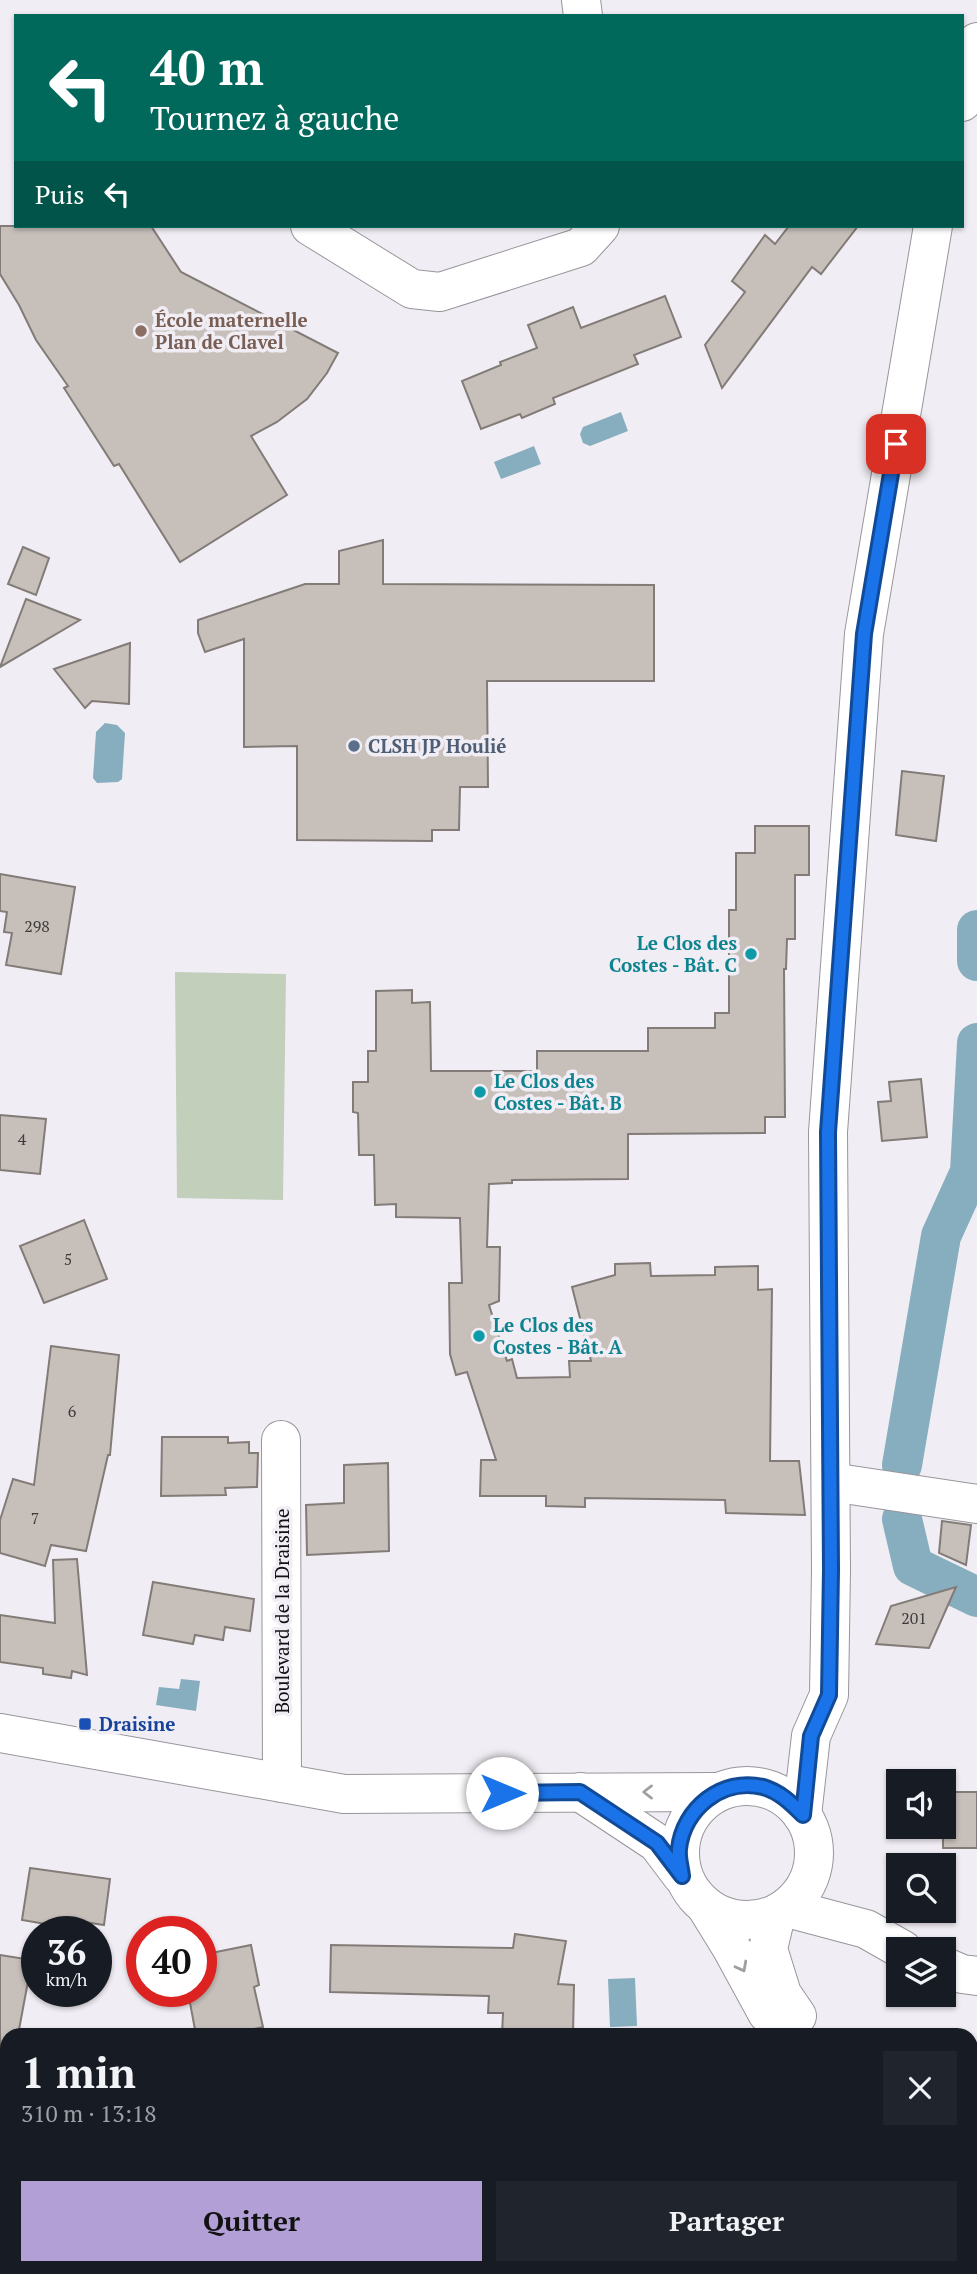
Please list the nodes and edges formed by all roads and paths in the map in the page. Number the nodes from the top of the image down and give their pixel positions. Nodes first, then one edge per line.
1 (977, 42) edge
2 (964, 94) edge
3 (313, 228) edge
4 (598, 228) edge
5 (933, 228) edge
6 (281, 1440) dead end
7 (831, 1482) junction
8 (977, 1504) edge
9 (0, 1733) edge
10 (811, 1736) junction
11 (282, 1783) junction
12 (728, 1789) junction
13 (580, 1792) junction
14 (803, 1815) junction
15 (811, 1874) junction
16 (682, 1876) junction
17 (707, 1908) junction
18 (782, 1911) junction
19 (866, 1929) junction
20 (886, 1940) edge
21 (956, 1971) edge
22 (977, 1976) edge
23 (783, 2028) edge
24 (806, 2028) edge

1 - 2 street
3 - 4 street
5 - 7 street
6 - 11 street, Boulevard de la Draisine
7 - 8 street
7 - 10 street
9 - 11 street
10 - 12 street
10 - 14 street
11 - 13 street
12 -> 13 street
12 - 14 street
12 - 16 street
13 - 16 street
14 - 15 street
15 - 18 street
15 - 19 street
16 - 17 street
17 - 18 street
17 -> 23 street
18 - 19 street
18 - 24 street
19 - 20 street
21 - 22 street

